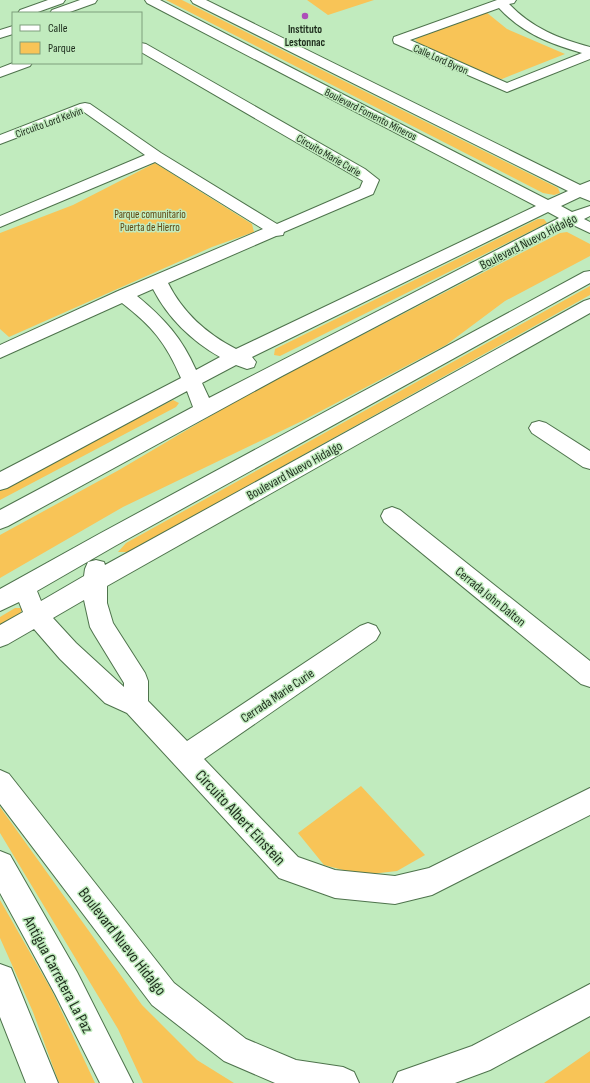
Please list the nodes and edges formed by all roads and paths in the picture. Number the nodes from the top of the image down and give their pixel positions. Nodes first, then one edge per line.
1 (59, 0) edge
2 (90, 0) edge
3 (151, 0) edge
4 (197, 0) edge
5 (506, 2) edge
6 (27, 12) edge
7 (59, 12) edge
8 (12, 17) edge
9 (0, 22) edge
10 (12, 30) edge
11 (0, 34) edge
12 (142, 48) edge
13 (590, 52) edge
14 (22, 64) edge
15 (0, 73) edge
16 (0, 140) edge
17 (156, 156) junction
18 (587, 191) edge
19 (549, 207) junction
20 (590, 211) edge
21 (571, 218) junction
22 (0, 222) edge
23 (590, 228) edge
24 (277, 230) junction
25 (590, 276) edge
26 (158, 282) junction
27 (124, 296) junction
28 (590, 305) edge
29 (2, 349) edge
30 (236, 357) junction
31 (275, 371) junction
32 (192, 380) junction
33 (204, 409) junction
34 (539, 428) dead end
35 (590, 461) edge
36 (0, 482) edge
37 (392, 516) dead end
38 (0, 520) edge
39 (107, 540) junction
40 (96, 581) junction
41 (24, 588) junction
42 (1, 601) edge
43 (36, 615) junction
44 (368, 633) dead end
45 (0, 637) edge
46 (590, 676) edge
47 (136, 705) junction
48 (185, 757) junction
49 (0, 783) edge
50 (590, 801) edge
51 (0, 865) edge
52 (0, 979) edge
53 (590, 999) edge
54 (479, 1059) junction
55 (42, 1083) edge
56 (116, 1083) edge
57 (343, 1083) edge
58 (409, 1083) edge
59 (454, 1083) edge

1 - 6 street
2 - 7 street
3 - 19 street, Boulevard Fomento Mineros
4 - 18 street, Boulevard Fomento Mineros
5 - 13 street
5 - 13 street, Calle Lord Byron
8 - 9 street
10 - 11 street
12 - 24 street, Circuito Marie Curie
14 - 15 street
16 - 17 street, Circuito Lord Kelvin
17 - 22 street
17 - 24 street, Circuito Lord Kelvin
18 - 19 street, Boulevard Nuevo Hidalgo
19 - 21 street, Boulevard Fomento Mineros
19 - 30 street, Boulevard Nuevo Hidalgo
20 - 21 street, Boulevard Nuevo Hidalgo
21 - 23 street, Boulevard Fomento Mineros
21 - 31 street, Boulevard Nuevo Hidalgo
24 - 26 street, Circuito Marie Curie
25 - 39 street
26 - 27 street, Circuito Marie Curie
26 - 30 street
27 - 29 street, Circuito Marie Curie
27 - 32 street
28 - 40 street, Boulevard Nuevo Hidalgo
30 - 31 street
30 - 32 street, Boulevard Nuevo Hidalgo
31 - 33 street, Boulevard Nuevo Hidalgo
32 - 33 street
32 - 36 street, Boulevard Nuevo Hidalgo
33 - 38 street, Boulevard Nuevo Hidalgo
34 - 35 street
37 - 46 street, Cerrada John Dalton
39 - 40 street
39 - 41 street
40 - 43 street, Boulevard Nuevo Hidalgo
40 - 47 street
41 - 42 street
41 - 43 street, Circuito Albert Einstein
43 - 45 street, Boulevard Nuevo Hidalgo
43 - 47 street, Circuito Albert Einstein
44 - 48 street, Cerrada Marie Curie
47 - 48 street, Circuito Albert Einstein
48 - 50 street, Circuito Albert Einstein
49 - 57 street, Boulevard Nuevo Hidalgo
51 - 56 street, Antigua Carretera La Paz
52 - 55 street
53 - 54 street
54 - 58 street
54 - 59 street

